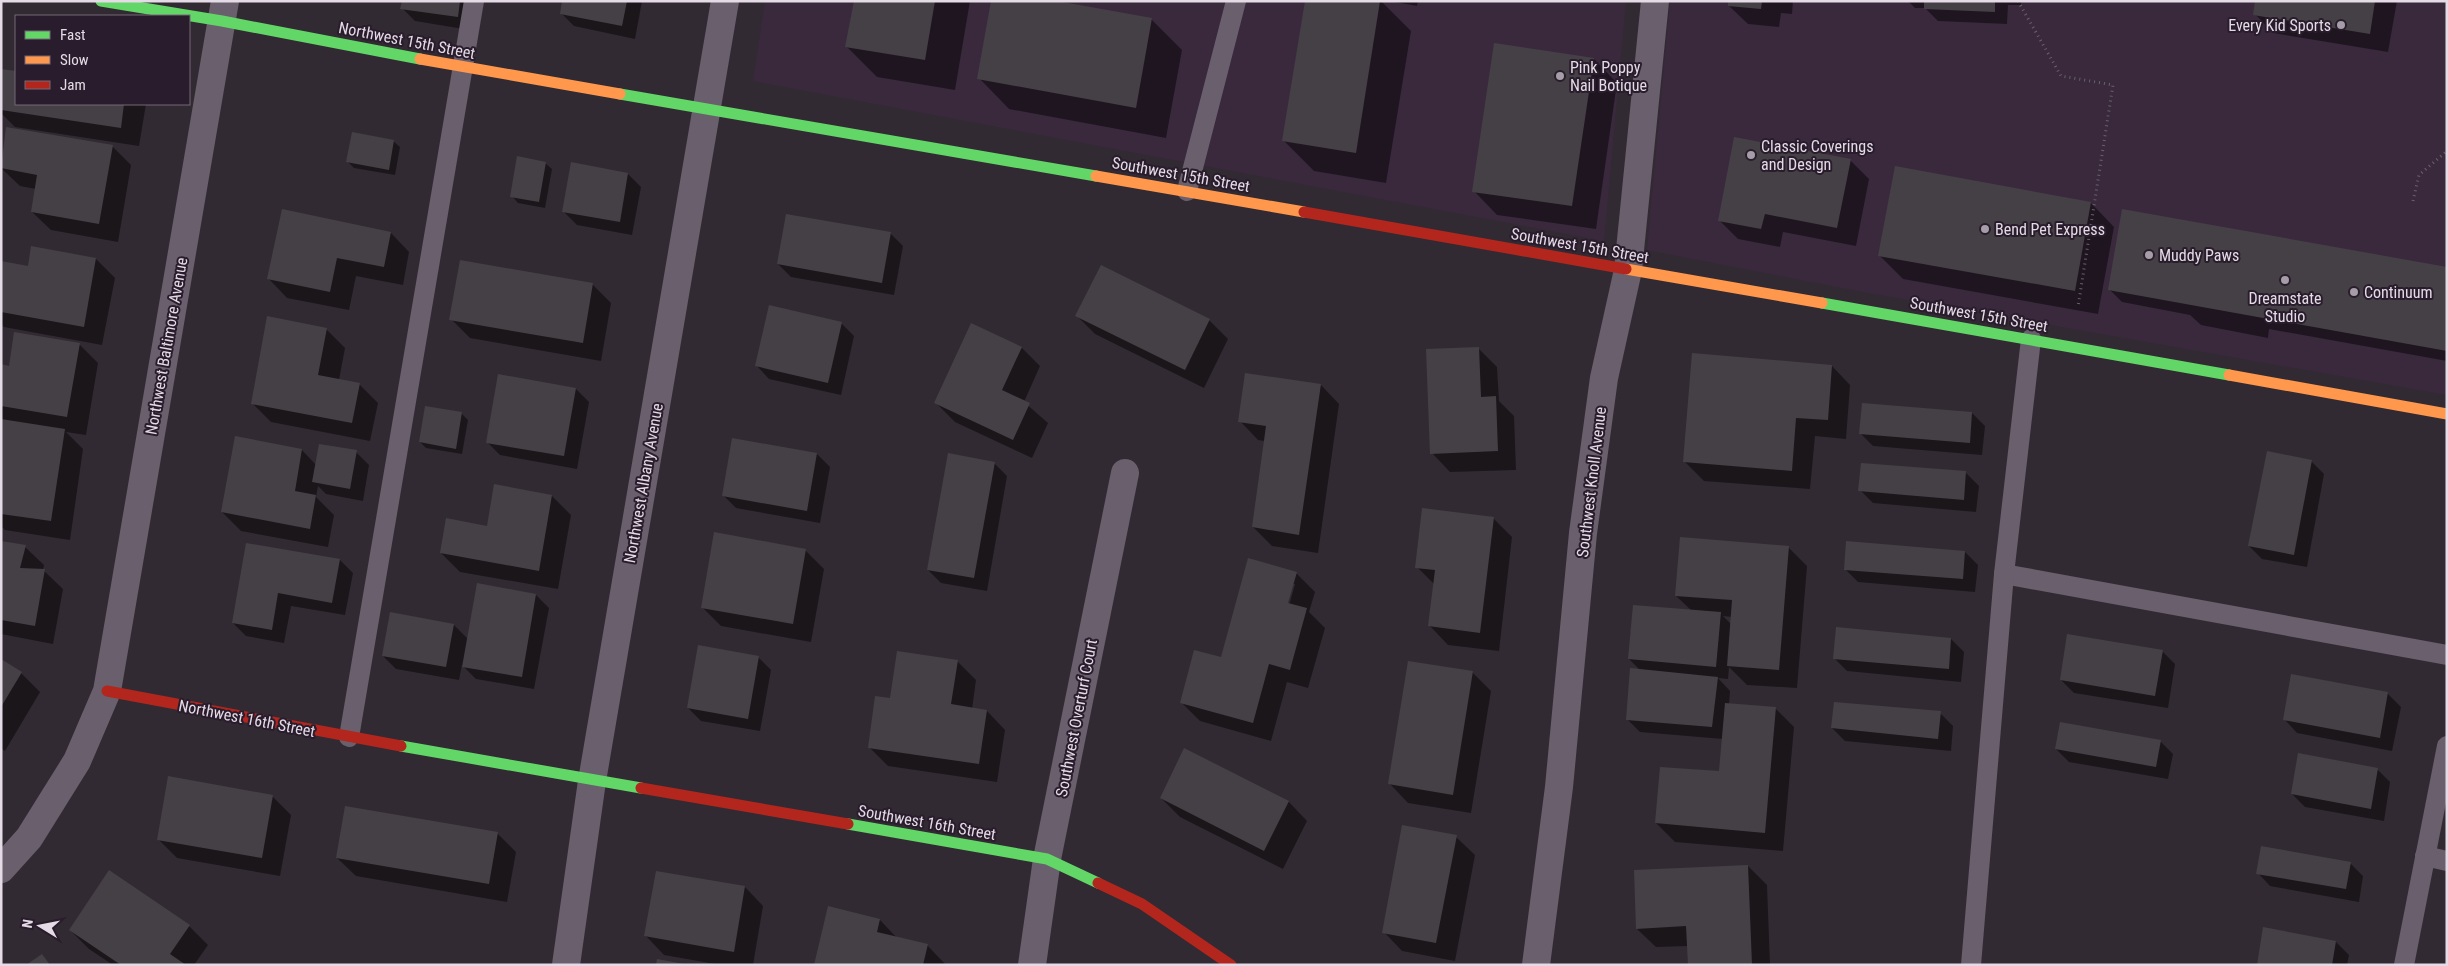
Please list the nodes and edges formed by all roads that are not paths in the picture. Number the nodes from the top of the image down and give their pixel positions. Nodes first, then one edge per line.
1 (101, 1) edge
2 (474, 1) edge
3 (725, 1) edge
4 (1236, 1) edge
5 (1655, 1) edge
6 (224, 11) edge
7 (462, 67) junction
8 (707, 109) junction
9 (1187, 191) junction
10 (1628, 270) junction
11 (2031, 339) junction
12 (2447, 414) edge
13 (1125, 473) dead end
14 (2004, 574) junction
15 (2447, 655) edge
16 (107, 691) junction
17 (349, 738) junction
18 (2447, 746) edge
19 (592, 781) junction
20 (2424, 856) junction
21 (1047, 859) junction
22 (2447, 861) edge
23 (1, 869) edge
24 (566, 965) edge
25 (1032, 965) edge
26 (1231, 965) edge
27 (1536, 965) edge
28 (1970, 965) edge
29 (2404, 965) edge

1 - 6 street, Northwest 15th Street
2 - 7 lane
3 - 8 street, Northwest Albany Avenue
4 - 9 lane
5 - 10 street, Southwest Knoll Avenue
6 - 7 street, Northwest 15th Street
6 - 16 street, Northwest Baltimore Avenue
7 - 8 street, Northwest 15th Street
7 - 17 lane
8 - 9 street, Southwest 15th Street
8 - 19 street, Northwest Albany Avenue
9 - 10 street, Southwest 15th Street
10 - 11 street, Southwest 15th Street
10 - 27 street, Southwest Knoll Avenue
11 - 12 street, Southwest 15th Street
11 - 14 lane
13 - 21 street, Southwest Overturf Court
14 - 15 lane
14 - 28 lane
16 - 17 street, Northwest 16th Street
16 - 23 street
17 - 19 street, Northwest 16th Street
18 - 20 lane
19 - 21 street, Southwest 16th Street
19 - 24 street, Northwest Albany Avenue
20 - 22 lane
20 - 29 lane
21 - 25 street, Southwest Overturf Court
21 - 26 street, Southwest 16th Street

